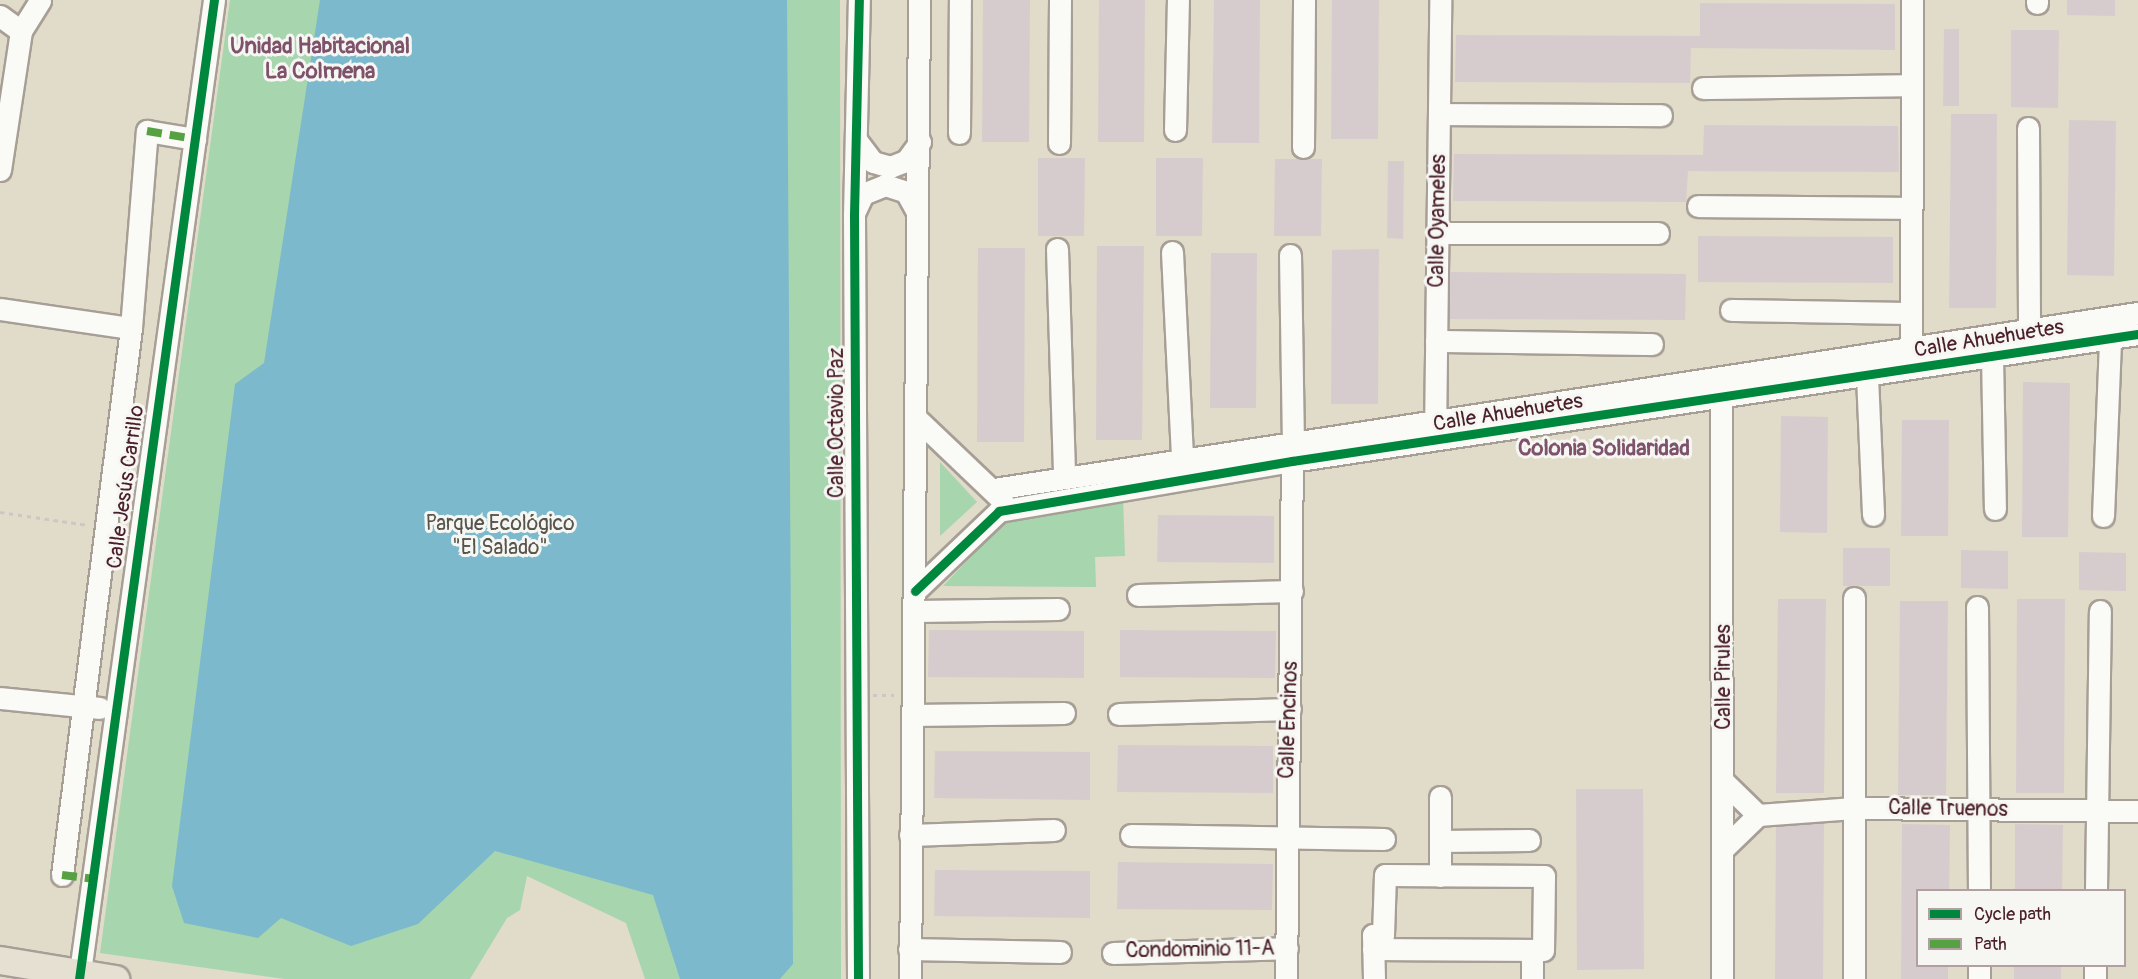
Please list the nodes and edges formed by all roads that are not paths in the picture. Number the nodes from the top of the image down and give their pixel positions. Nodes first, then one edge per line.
1 (40, 0) edge
2 (214, 0) edge
3 (859, 0) edge
4 (920, 0) edge
5 (960, 0) edge
6 (1060, 0) edge
7 (1178, 0) edge
8 (1304, 0) edge
9 (1912, 0) edge
10 (1438, 3) edge
11 (0, 16) edge
12 (21, 31) junction
13 (1912, 85) junction
14 (1703, 88) dead end
15 (1439, 114) junction
16 (1661, 115) dead end
17 (2028, 128) dead end
18 (1175, 130) dead end
19 (959, 133) dead end
20 (195, 139) junction
21 (857, 141) junction
22 (920, 142) junction
23 (1059, 143) dead end
24 (1303, 147) dead end
25 (0, 170) edge
26 (1698, 206) dead end
27 (1911, 208) junction
28 (917, 212) junction
29 (854, 215) junction
30 (1438, 233) junction
31 (1658, 233) dead end
32 (1057, 249) dead end
33 (1173, 252) dead end
34 (1290, 255) dead end
35 (0, 309) edge
36 (1731, 310) dead end
37 (1911, 313) junction
38 (2138, 313) edge
39 (2029, 326) junction
40 (131, 328) junction
41 (2138, 334) edge
42 (2110, 338) junction
43 (1436, 340) junction
44 (1652, 344) dead end
45 (1911, 344) junction
46 (1992, 356) junction
47 (1911, 369) junction
48 (1867, 376) junction
49 (1722, 386) junction
50 (916, 418) junction
51 (1435, 433) junction
52 (1293, 453) junction
53 (1182, 458) junction
54 (1064, 477) junction
55 (994, 489) junction
56 (1995, 509) dead end
57 (999, 511) junction
58 (1873, 515) dead end
59 (2103, 516) dead end
60 (104, 528) junction
61 (138, 530) junction
62 (1292, 591) junction
63 (1138, 595) dead end
64 (1854, 598) dead end
65 (915, 601) junction
66 (1977, 607) dead end
67 (1058, 609) dead end
68 (2100, 611) dead end
69 (0, 698) edge
70 (86, 706) junction
71 (1290, 709) junction
72 (115, 711) junction
73 (1064, 713) dead end
74 (1119, 714) dead end
75 (912, 715) junction
76 (1723, 781) junction
77 (1440, 797) dead end
78 (1854, 808) junction
79 (1978, 810) junction
80 (2097, 811) junction
81 (2138, 811) edge
82 (1758, 815) junction
83 (1054, 830) dead end
84 (910, 835) junction
85 (1131, 835) dead end
86 (1285, 836) junction
87 (1384, 839) dead end
88 (1529, 840) dead end
89 (1440, 841) junction
90 (1722, 850) junction
91 (62, 875) dead end
92 (1440, 876) junction
93 (1978, 889) edge
94 (2096, 889) edge
95 (1287, 948) junction
96 (909, 949) junction
97 (1373, 949) junction
98 (1532, 950) junction
99 (1060, 952) dead end
100 (1113, 952) dead end
101 (0, 960) edge
102 (80, 977) edge
103 (115, 979) edge
104 (858, 979) edge
105 (910, 979) edge
106 (1286, 979) edge
107 (1374, 979) edge
108 (1532, 979) edge
109 (1722, 979) edge
110 (1854, 979) edge

1 - 12 street
2 - 20 street, Calle Jesús Carrillo
3 - 21 street, Calle Octavio Paz
4 - 22 street
5 - 19 street
6 - 23 street
7 - 18 street
8 - 24 street
9 - 13 street
10 - 15 street, Calle Oyameles
11 - 12 street
12 - 25 street
13 - 14 street
13 - 27 street
15 - 16 street
15 - 30 street, Calle Oyameles
17 - 39 street
20 - 40 street, Calle Jesús Carrillo
20 - 61 street, Calle Jesús Carrillo
21 - 22 street
21 - 29 street, Calle Octavio Paz
22 - 28 street
26 - 27 street
27 - 37 street
28 - 29 street
28 - 50 street
29 - 104 street, Calle Octavio Paz
30 - 31 street
30 - 43 street, Calle Oyameles
32 - 54 street
33 - 53 street
34 - 52 street, Calle Encinos
35 - 40 street
36 - 37 street
37 - 45 street
38 - 39 street, Calle Ahuehuetes
39 - 45 street, Calle Ahuehuetes
40 - 60 street, Calle Jesús Carrillo
41 - 42 street, Calle Ahuehuetes
42 - 46 street, Calle Ahuehuetes
42 - 59 street
43 - 44 street
43 - 51 street, Calle Oyameles
45 - 47 street
45 - 49 street, Calle Ahuehuetes
46 - 47 street, Calle Ahuehuetes
46 - 56 street
47 - 48 street, Calle Ahuehuetes
48 - 49 street, Calle Ahuehuetes
48 - 58 street
49 - 51 street, Calle Ahuehuetes
49 - 76 street, Calle Pirules
50 - 55 street
50 - 65 street
51 - 52 street, Calle Ahuehuetes
52 - 53 street, Calle Ahuehuetes
52 - 57 street, Calle Ahuehuetes
52 - 62 street, Calle Encinos
53 - 54 street, Calle Ahuehuetes
54 - 55 street, Calle Ahuehuetes
55 - 57 street
57 - 65 street
60 - 61 street
60 - 70 street, Calle Jesús Carrillo
61 - 72 street, Calle Jesús Carrillo
62 - 63 street
62 - 71 street, Calle Encinos
64 - 78 street
65 - 67 street
65 - 75 street
66 - 79 street
68 - 80 street
69 - 70 street
70 - 72 street
70 - 91 street, Calle Jesús Carrillo
71 - 74 street
71 - 86 street, Calle Encinos
72 - 102 street, Calle Jesús Carrillo
73 - 75 street
75 - 84 street
76 - 82 street
76 - 90 street, Calle Pirules
77 - 89 street
78 - 79 street, Calle Truenos
78 - 82 street, Calle Truenos
78 - 110 street
79 - 80 street, Calle Truenos
79 - 93 street
80 - 81 street, Calle Truenos
80 - 94 street
82 - 90 street
83 - 84 street
84 - 96 street
85 - 86 street
86 - 87 street
86 - 95 street, Calle Encinos
88 - 89 street
89 - 92 street
90 - 109 street, Calle Pirules
92 - 97 street
92 - 98 street
95 - 100 street, Condominio 11-A
95 - 106 street, Calle Encinos
96 - 99 street
96 - 105 street
97 - 98 street
97 - 107 street
98 - 108 street
101 - 102 main road
102 - 103 main road

